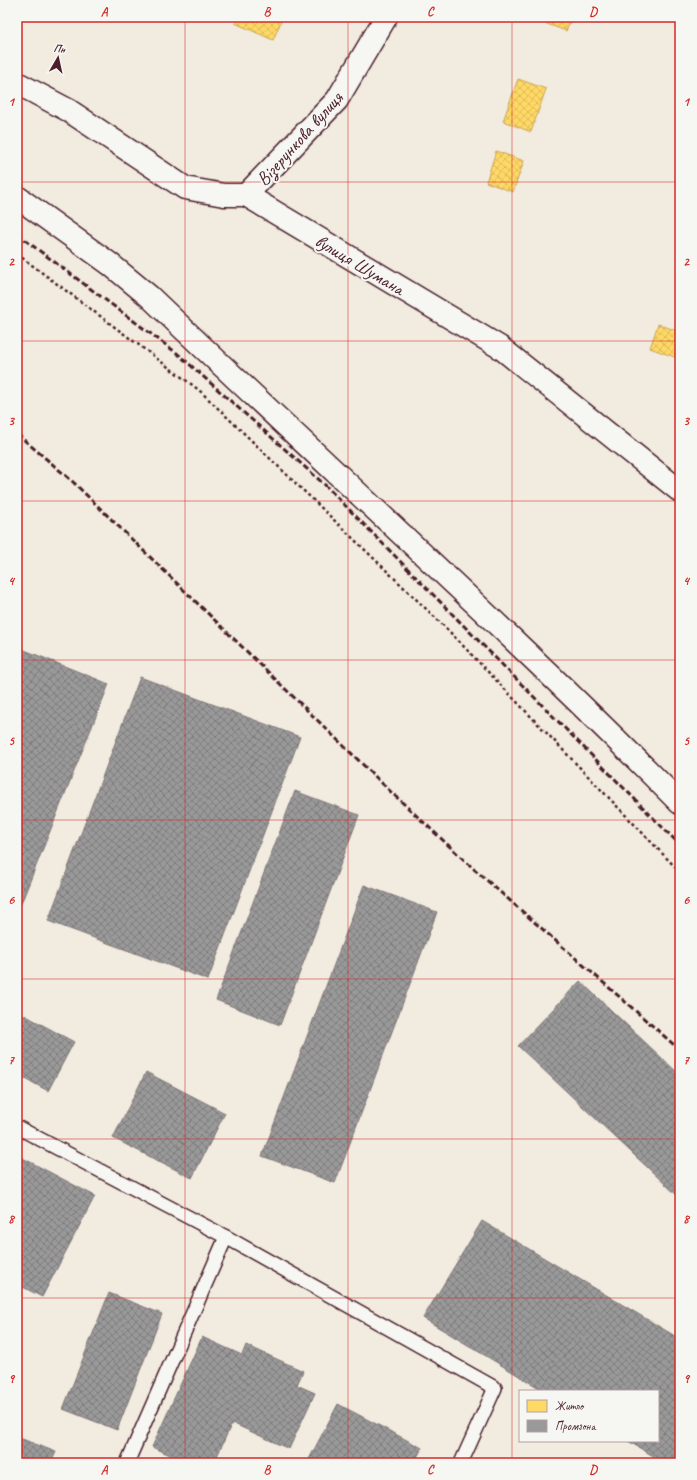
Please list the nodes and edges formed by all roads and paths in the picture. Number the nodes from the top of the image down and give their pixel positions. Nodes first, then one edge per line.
1 (386, 17) edge
2 (17, 83) edge
3 (246, 195) junction
4 (17, 196) edge
5 (17, 254) edge
6 (680, 491) edge
7 (680, 803) edge
8 (680, 872) edge
9 (17, 1127) edge
10 (226, 1237) junction
11 (127, 1463) edge
12 (461, 1463) edge

1 - 3 street, Візерункова вулиця
2 - 3 street
3 - 6 street, вулиця Шумана
4 - 7 street
5 - 8 path
9 - 10 lane
10 - 11 lane
10 - 12 lane

